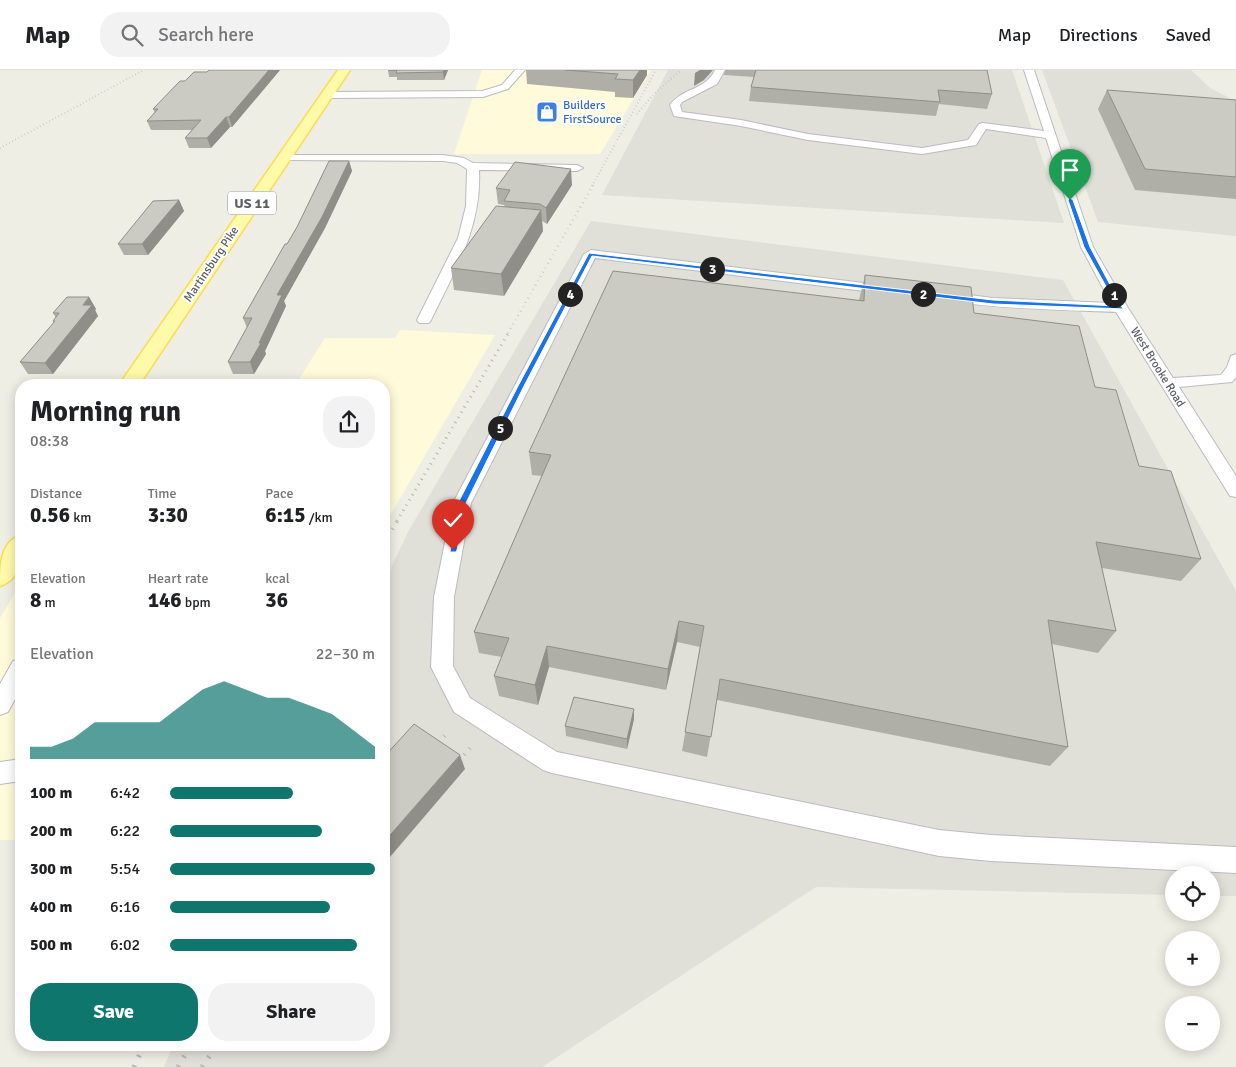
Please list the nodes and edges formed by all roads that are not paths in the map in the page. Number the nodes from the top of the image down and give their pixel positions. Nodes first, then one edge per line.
1 (344, 70) edge
2 (520, 70) edge
3 (720, 70) edge
4 (1029, 70) edge
5 (327, 94) junction
6 (1050, 135) junction
7 (284, 158) junction
8 (471, 166) junction
9 (577, 168) dead end
10 (1121, 308) junction
11 (424, 320) dead end
12 (1236, 359) edge
13 (133, 379) edge
14 (1168, 383) junction
15 (1236, 491) edge
16 (15, 553) edge
17 (0, 576) edge
18 (15, 679) edge
19 (0, 705) edge
20 (15, 771) edge
21 (0, 773) edge
22 (1236, 860) edge

1 - 5 main road, Martinsburg Pike / US 11
2 - 5 street
3 - 6 street
4 - 6 street, West Brooke Road
5 - 7 main road, Martinsburg Pike / US 11
6 - 10 street, West Brooke Road
7 - 8 street
7 - 13 main road, Martinsburg Pike / US 11
8 - 9 street
8 - 11 street
10 - 14 street, West Brooke Road
10 - 22 street
12 - 14 street
14 - 15 street, West Brooke Road
16 - 17 main road
18 - 19 street
20 - 21 street

